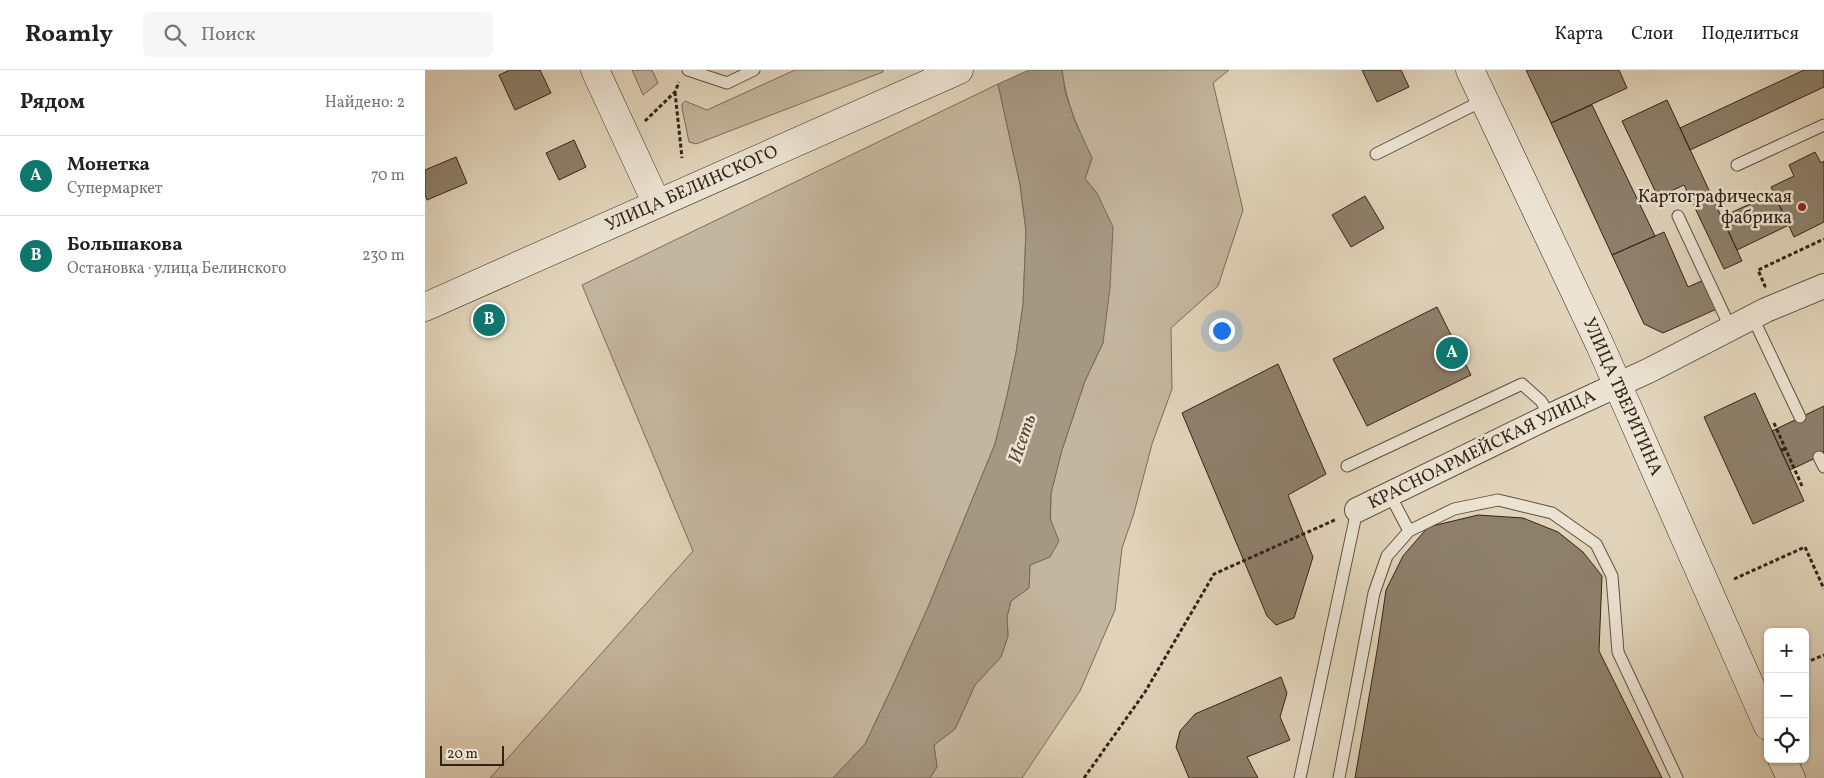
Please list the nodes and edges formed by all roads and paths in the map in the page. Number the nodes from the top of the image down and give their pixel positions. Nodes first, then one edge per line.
1 (595, 70) edge
2 (688, 70) edge
3 (754, 70) edge
4 (959, 70) edge
5 (1470, 70) edge
6 (1484, 100) junction
7 (645, 121) dead end
8 (1824, 124) edge
9 (1376, 154) dead end
10 (681, 158) dead end
11 (1737, 165) dead end
12 (657, 204) junction
13 (1678, 216) dead end
14 (1824, 239) edge
15 (1765, 286) dead end
16 (1824, 286) edge
17 (425, 307) edge
18 (1752, 316) junction
19 (1730, 328) junction
20 (1617, 386) junction
21 (1550, 416) junction
22 (1800, 417) dead end
23 (1774, 423) dead end
24 (1786, 449) junction
25 (1781, 450) dead end
26 (1347, 466) dead end
27 (1802, 486) dead end
28 (1390, 495) junction
29 (1357, 510) junction
30 (1409, 531) junction
31 (1734, 579) dead end
32 (1824, 589) edge
33 (1824, 655) edge
34 (1809, 661) edge
35 (1764, 718) edge
36 (1785, 763) edge
37 (1084, 778) edge
38 (1300, 778) edge
39 (1339, 778) edge
40 (1677, 778) edge
41 (1791, 778) edge

1 - 12 street
2 - 3 lane
4 - 12 street, УЛИЦА БЕЛИНСКОГО
5 - 6 street, УЛИЦА ТВЕРИТИНА
6 - 9 lane
6 - 20 street, УЛИЦА ТВЕРИТИНА
7 - 10 path
8 - 11 lane
12 - 17 street, УЛИЦА БЕЛИНСКОГО
13 - 19 lane
14 - 15 path
16 - 18 street, КРАСНОАРМЕЙСКАЯ УЛИЦА
18 - 19 street, КРАСНОАРМЕЙСКАЯ УЛИЦА
18 - 22 lane
19 - 20 street, КРАСНОАРМЕЙСКАЯ УЛИЦА
20 - 21 street, КРАСНОАРМЕЙСКАЯ УЛИЦА
20 - 35 street, УЛИЦА ТВЕРИТИНА
21 - 26 lane
21 - 28 street, КРАСНОАРМЕЙСКАЯ УЛИЦА
23 - 24 path
24 - 25 path
24 - 27 path
28 - 29 street, КРАСНОАРМЕЙСКАЯ УЛИЦА
28 - 30 lane
29 - 37 path
29 - 38 lane
30 - 39 lane
30 - 40 lane
31 - 32 path
33 - 34 path
36 - 41 street

